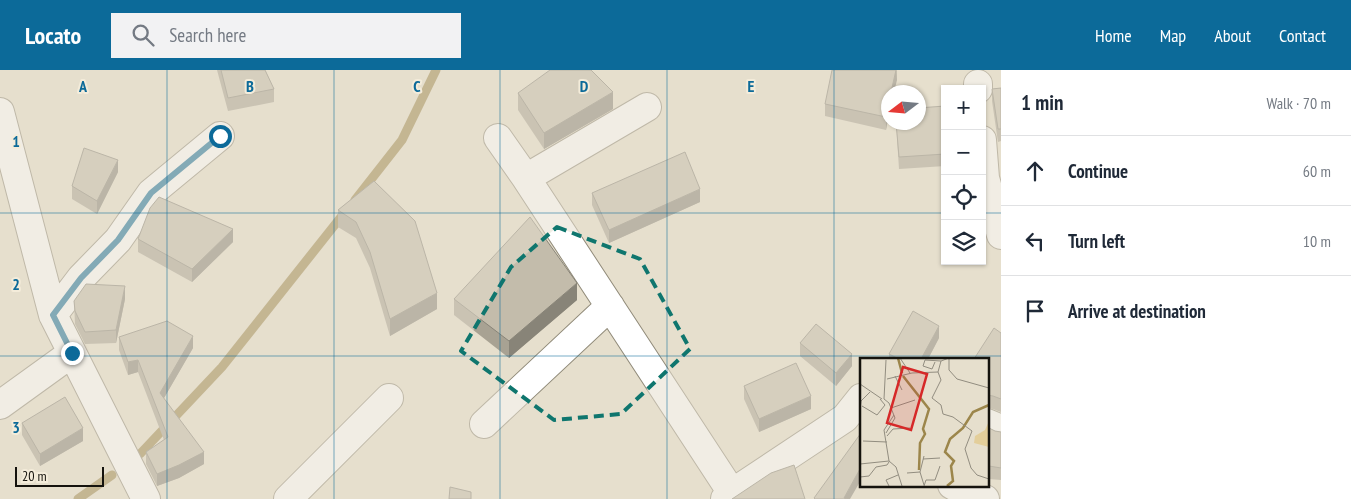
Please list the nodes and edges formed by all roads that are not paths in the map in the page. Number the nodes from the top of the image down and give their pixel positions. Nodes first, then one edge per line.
1 (647, 106) dead end
2 (0, 112) edge
3 (220, 136) dead end
4 (498, 138) dead end
5 (985, 175) edge
6 (526, 178) junction
7 (1001, 235) edge
8 (610, 306) junction
9 (53, 315) junction
10 (72, 353) junction
11 (389, 398) dead end
12 (0, 405) edge
13 (856, 415) edge
14 (988, 423) edge
15 (484, 424) dead end
16 (1001, 429) edge
17 (954, 486) edge
18 (729, 496) edge
19 (146, 499) edge
20 (288, 499) edge
21 (985, 499) edge

1 - 6 street
2 - 9 street
3 - 9 street
4 - 6 street
5 - 7 street
6 - 8 street
8 - 15 street
8 - 18 street
9 - 10 street
10 - 12 street
10 - 19 street
11 - 20 street
13 - 18 street
14 - 16 street
17 - 21 street

